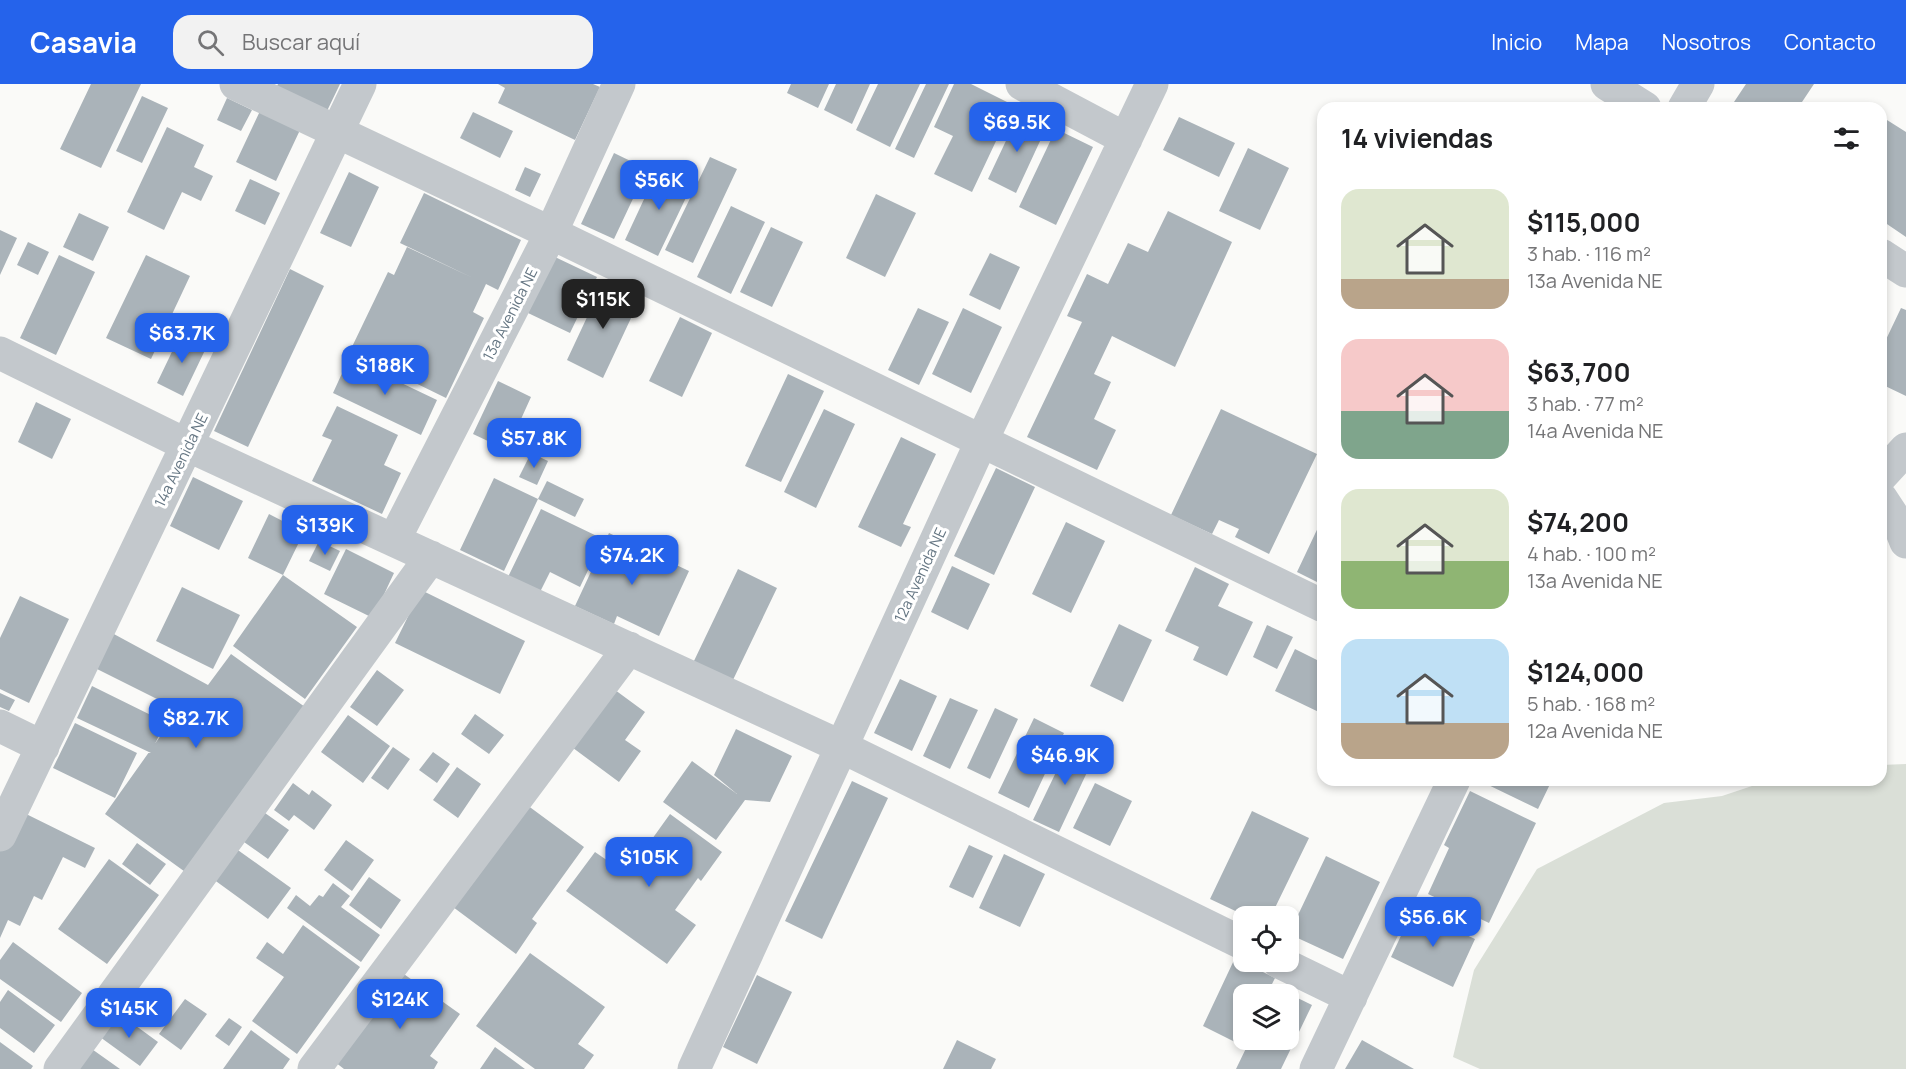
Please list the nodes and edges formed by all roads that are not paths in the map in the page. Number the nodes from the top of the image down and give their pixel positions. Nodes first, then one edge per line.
1 (236, 84) edge
2 (360, 84) edge
3 (619, 84) edge
4 (1022, 84) edge
5 (1152, 84) edge
6 (1607, 84) edge
7 (1698, 84) edge
8 (1636, 102) edge
9 (1688, 102) edge
10 (337, 131) junction
11 (1126, 139) junction
12 (551, 233) junction
13 (1887, 259) edge
14 (1906, 271) edge
15 (0, 353) edge
16 (982, 440) junction
17 (187, 446) junction
18 (1906, 448) edge
19 (1887, 469) edge
20 (1887, 507) edge
21 (394, 540) junction
22 (1906, 542) edge
23 (431, 557) junction
24 (1317, 603) edge
25 (628, 648) junction
26 (0, 726) edge
27 (42, 747) junction
28 (842, 747) junction
29 (1451, 786) edge
30 (0, 835) edge
31 (1233, 939) edge
32 (1299, 971) edge
33 (1351, 997) junction
34 (702, 1067) edge
35 (60, 1069) edge
36 (314, 1069) edge
37 (1316, 1069) edge

1 - 10 street
2 - 10 street, 14a Avenida NE
3 - 12 street, 13a Avenida NE
4 - 11 street
5 - 11 street, 12a Avenida NE
6 - 8 street
7 - 9 street
10 - 12 street
10 - 17 street, 14a Avenida NE
11 - 16 street, 12a Avenida NE
12 - 16 street
12 - 21 street, 13a Avenida NE
13 - 14 street
15 - 17 street
16 - 24 street
16 - 28 street, 12a Avenida NE
17 - 21 street
17 - 27 street, 14a Avenida NE
18 - 19 street
20 - 22 street
21 - 23 street
23 - 25 street
23 - 35 street
25 - 28 street
25 - 36 street
26 - 27 street
27 - 30 street, 14a Avenida NE
28 - 31 street
28 - 34 street, 12a Avenida NE
29 - 33 street
32 - 33 street
33 - 37 street

